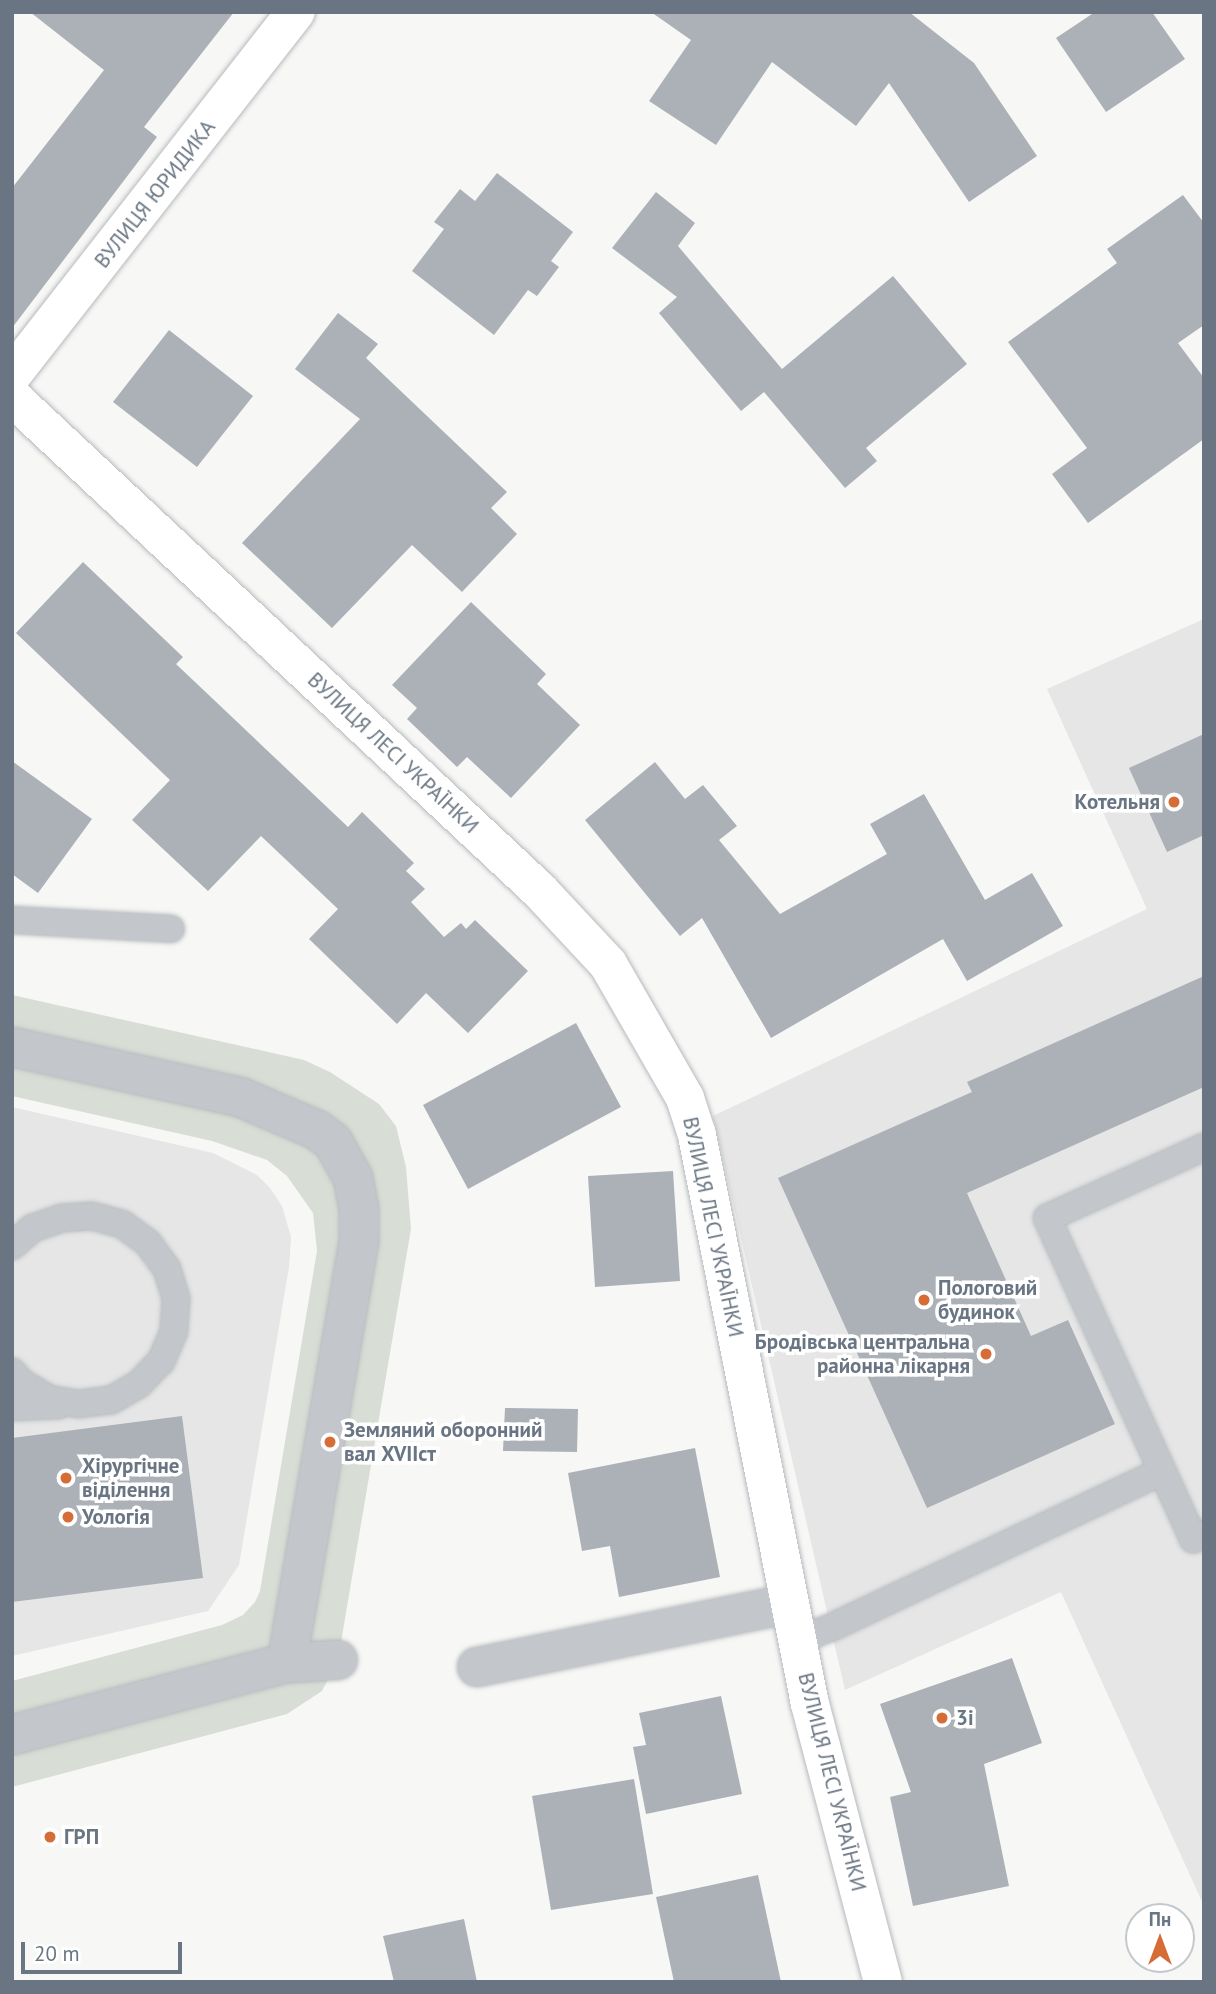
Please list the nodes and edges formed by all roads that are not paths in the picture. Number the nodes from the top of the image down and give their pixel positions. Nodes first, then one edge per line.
1 (296, 12) edge
2 (12, 375) edge
3 (12, 397) edge
4 (12, 920) edge
5 (171, 929) dead end
6 (12, 1047) edge
7 (1204, 1147) edge
8 (12, 1246) edge
9 (12, 1372) edge
10 (79, 1404) junction
11 (12, 1407) edge
12 (1162, 1471) junction
13 (1204, 1534) edge
14 (788, 1604) junction
15 (797, 1641) junction
16 (338, 1660) dead end
17 (287, 1663) junction
18 (477, 1667) dead end
19 (12, 1735) edge
20 (883, 1982) edge

1 - 2 street, ВУЛИЦЯ ЮРИДИКА
3 - 14 street, ВУЛИЦЯ ЛЕСІ УКРАЇНКИ
4 - 5 lane
6 - 17 street
7 - 12 lane
8 - 10 lane
9 - 10 lane
10 - 11 lane
12 - 13 lane
12 - 15 lane
14 - 15 street, ВУЛИЦЯ ЛЕСІ УКРАЇНКИ
14 - 18 street
15 - 20 street, ВУЛИЦЯ ЛЕСІ УКРАЇНКИ
16 - 17 street
17 - 19 street

